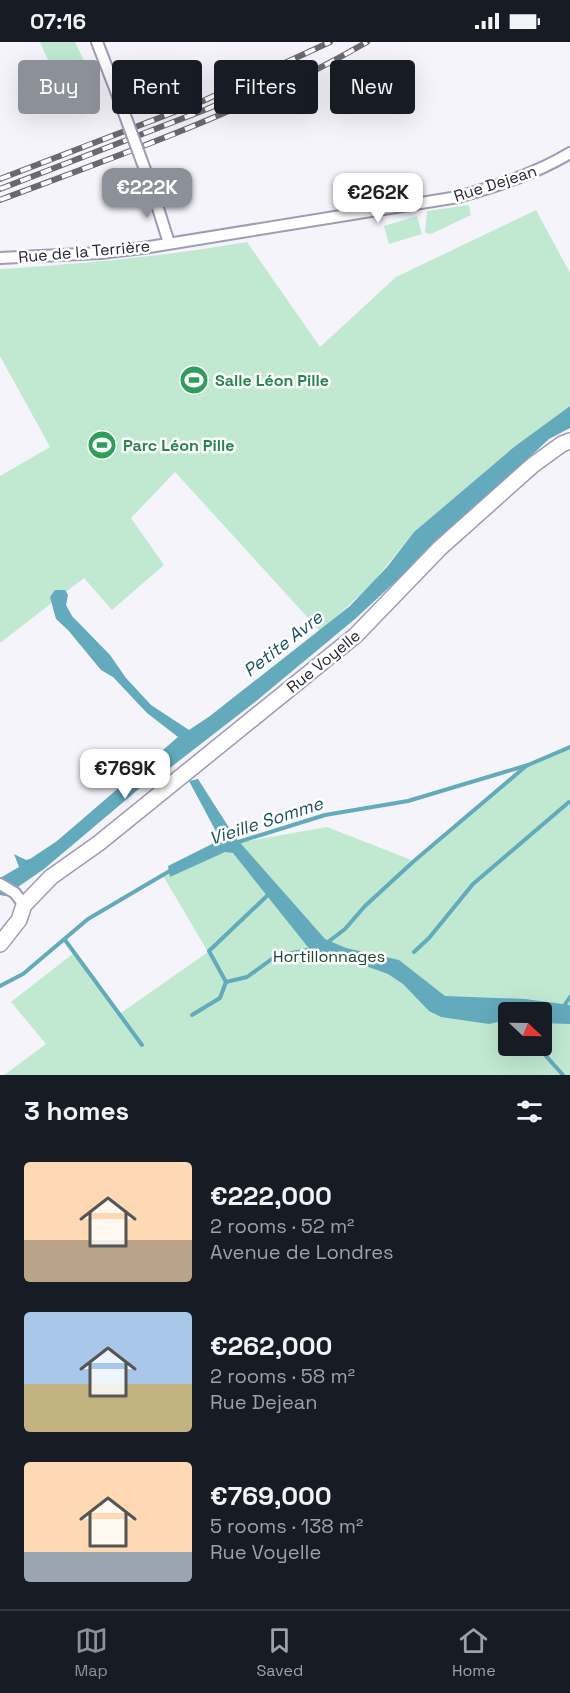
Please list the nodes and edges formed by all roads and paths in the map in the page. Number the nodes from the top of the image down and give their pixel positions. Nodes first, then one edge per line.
1 (97, 42) edge
2 (570, 153) edge
3 (169, 243) junction
4 (0, 258) edge
5 (570, 441) edge
6 (0, 884) edge
7 (20, 899) junction
8 (0, 944) edge

1 - 3 street, bridge
2 - 3 street, Rue Dejean
3 - 4 street, Rue de la Terrière
5 - 7 street, Rue Voyelle
6 - 7 street
7 - 8 street

